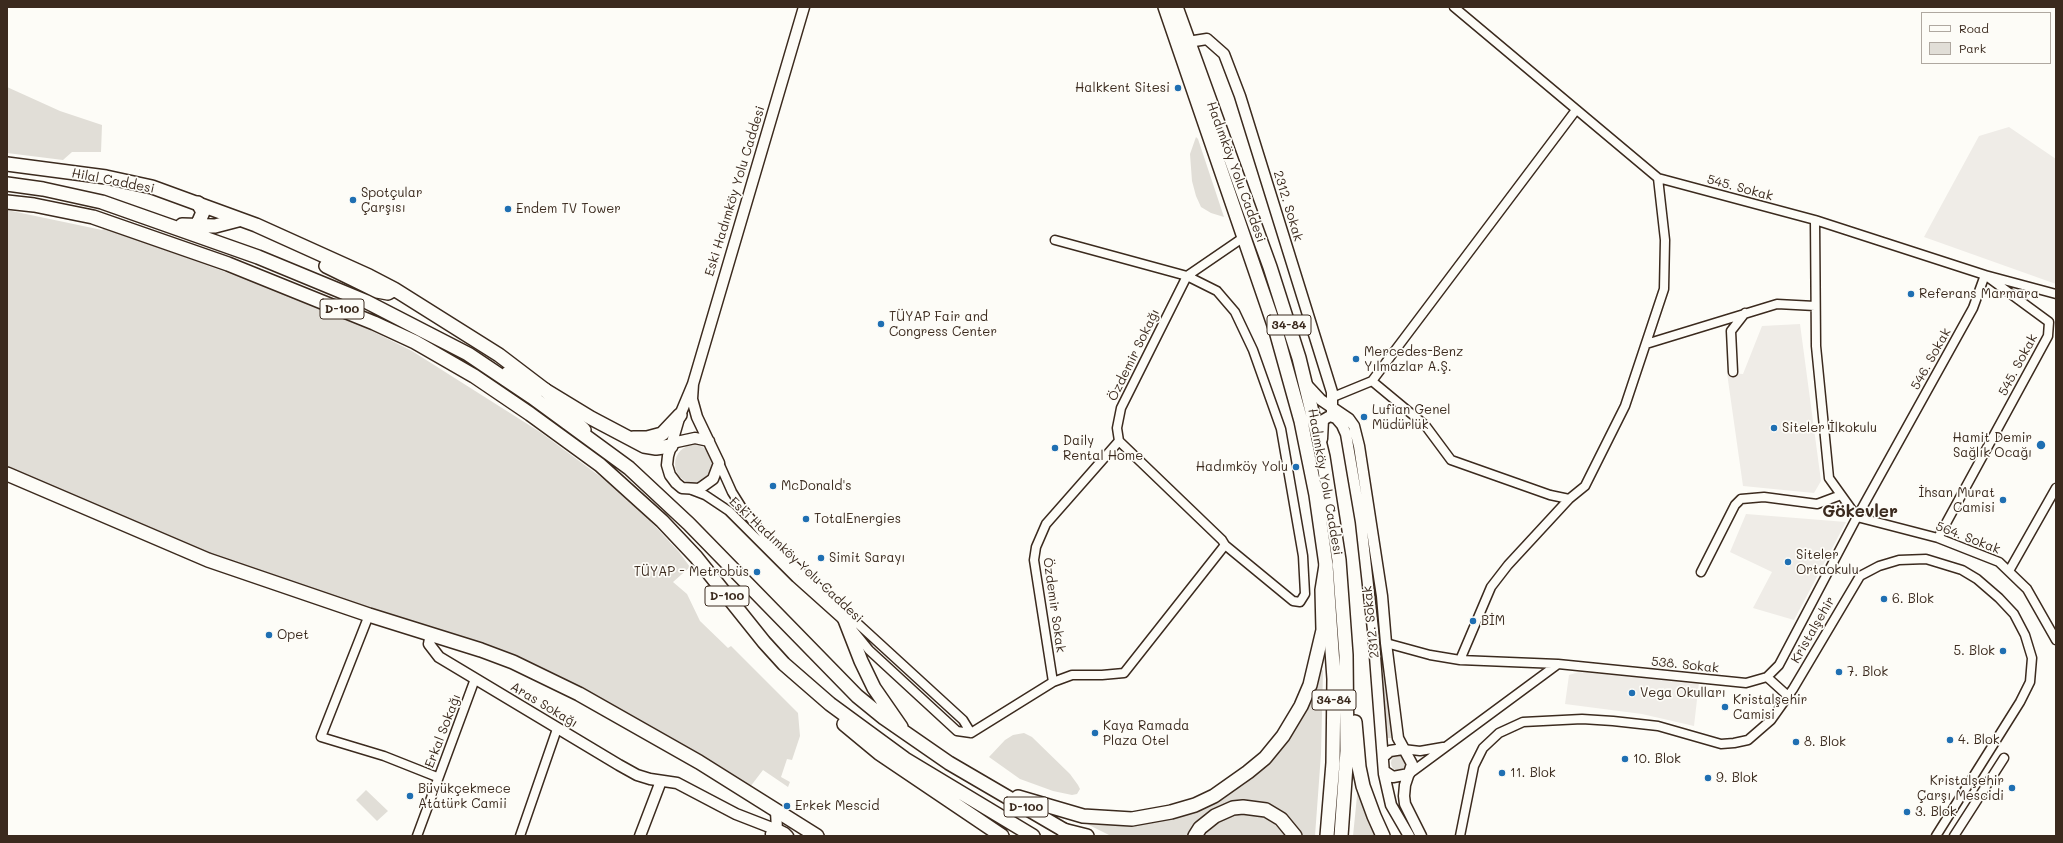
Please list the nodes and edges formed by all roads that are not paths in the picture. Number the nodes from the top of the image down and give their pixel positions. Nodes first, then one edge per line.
1 (804, 7) edge
2 (1165, 7) edge
3 (1176, 7) edge
4 (1454, 7) edge
5 (1188, 42) junction
6 (1576, 110) junction
7 (7, 164) edge
8 (1658, 178) junction
9 (7, 184) edge
10 (7, 202) edge
11 (198, 203) junction
12 (238, 220) junction
13 (1815, 220) junction
14 (161, 223) junction
15 (197, 226) junction
16 (1244, 237) junction
17 (1055, 240) dead end
18 (1985, 275) junction
19 (1188, 276) junction
20 (2056, 294) edge
21 (1815, 306) junction
22 (1745, 313) junction
23 (1646, 344) junction
24 (480, 362) junction
25 (1733, 372) dead end
26 (1372, 381) junction
27 (693, 384) junction
28 (1306, 384) junction
29 (545, 390) junction
30 (1332, 407) junction
31 (680, 415) junction
32 (624, 436) junction
33 (709, 441) junction
34 (1119, 441) junction
35 (672, 445) junction
36 (602, 447) junction
37 (1322, 449) junction
38 (719, 463) junction
39 (7, 474) edge
40 (2056, 488) edge
41 (689, 489) junction
42 (1841, 495) junction
43 (1569, 499) junction
44 (1857, 517) junction
45 (1938, 538) junction
46 (1225, 545) junction
47 (1326, 565) junction
48 (2009, 571) junction
49 (1701, 572) dead end
50 (799, 575) junction
51 (840, 607) junction
52 (369, 615) junction
53 (848, 625) junction
54 (431, 634) junction
55 (2056, 640) edge
56 (1386, 643) junction
57 (1346, 656) junction
58 (898, 660) junction
59 (1460, 660) junction
60 (885, 664) junction
61 (1558, 664) junction
62 (1767, 676) junction
63 (475, 679) junction
64 (1053, 682) junction
65 (816, 693) junction
66 (1788, 696) junction
67 (557, 729) junction
68 (971, 733) junction
69 (906, 735) junction
70 (1443, 747) junction
71 (1403, 749) junction
72 (1383, 758) junction
73 (2004, 758) dead end
74 (1384, 771) junction
75 (1409, 774) junction
76 (437, 778) junction
77 (661, 781) junction
78 (988, 787) junction
79 (776, 811) junction
80 (799, 832) edge
81 (773, 833) edge
82 (1068, 833) edge
83 (417, 836) edge
84 (520, 836) edge
85 (640, 836) edge
86 (788, 836) edge
87 (817, 836) edge
88 (1002, 836) edge
89 (1033, 836) edge
90 (1087, 836) edge
91 (1195, 836) edge
92 (1295, 836) edge
93 (1327, 836) edge
94 (1341, 836) edge
95 (1383, 836) edge
96 (1409, 836) edge
97 (1421, 836) edge
98 (1460, 836) edge
99 (1936, 836) edge
100 (1954, 836) edge

1 - 27 street, Eski Hadımköy Yolu Caddesi
2 - 16 main road, Hadımköy Yolu Caddesi / 34-84
3 - 5 main road, Hadımköy Yolu Caddesi / 34-84
4 - 6 street
5 - 28 main road, Hadımköy Yolu Caddesi / 34-84
5 - 30 street, 2312. Sokak
6 - 8 street
6 - 26 street
7 - 11 main road, Hilal Caddesi
8 - 13 street, 545. Sokak
8 - 23 street
9 - 14 main road, D-100
10 - 65 main road, D-100
11 - 12 main road, Hilal Caddesi
11 - 15 main road
12 - 15 main road
12 - 29 main road, Hilal Caddesi
13 - 18 street, 545. Sokak
13 - 21 street
14 - 15 main road
14 - 24 main road, D-100
16 - 19 street, Özdemir Sokağı
16 - 47 main road, Hadımköy Yolu Caddesi / 34-84
17 - 19 street
18 - 20 street
18 - 44 street, 546. Sokak
18 - 45 street, 545. Sokak
19 - 34 street, Özdemir Sokağı
19 - 46 street
21 - 22 street
21 - 42 street
22 - 23 street
22 - 25 street
23 - 43 street
24 - 29 main road
24 - 36 main road, D-100
26 - 30 street
26 - 43 street
27 - 31 street, Eski Hadımköy Yolu Caddesi
27 - 33 street, Eski Hadımköy Yolu Caddesi
28 - 30 street, 2312. Sokak
28 - 37 main road, Hadımköy Yolu Caddesi / 34-84
29 - 32 main road
29 - 36 main road
30 - 37 street
30 - 56 street, 2312. Sokak
30 - 72 street, 2312. Sokak
31 - 32 main road
31 - 35 street, Eski Hadımköy Yolu Caddesi
32 - 35 main road
33 - 35 street
33 - 38 street, Eski Hadımköy Yolu Caddesi
34 - 46 street
34 - 64 street, Özdemir Sokak
35 - 41 street, Eski Hadımköy Yolu Caddesi
36 - 69 main road, D-100
37 - 57 main road, Hadımköy Yolu Caddesi / 34-84
38 - 41 street
38 - 50 street, Eski Hadımköy Yolu Caddesi
39 - 52 main road
40 - 48 street
41 - 50 street, Eski Hadımköy Yolu Caddesi
42 - 44 street
42 - 49 street
43 - 59 street
44 - 45 street, 564. Sokak
44 - 62 street, 538. Sokak
45 - 48 street, 564. Sokak
46 - 64 street
47 - 78 main road
47 - 93 main road, Hadımköy Yolu Caddesi / 34-84
48 - 55 street, 564. Sokak
50 - 51 street, Eski Hadımköy Yolu Caddesi
50 - 53 street, Eski Hadımköy Yolu Caddesi
51 - 53 main road
51 - 58 street, Eski Hadımköy Yolu Caddesi
52 - 54 main road
52 - 76 street
53 - 60 street, Eski Hadımköy Yolu Caddesi
53 - 69 main road
54 - 63 street, Aras Sokağı
54 - 79 main road
56 - 59 street, 538. Sokak
56 - 71 street, 2312. Sokak
57 - 94 main road, Hadımköy Yolu Caddesi / 34-84
57 - 95 main road
58 - 60 street
58 - 68 street, Eski Hadımköy Yolu Caddesi
59 - 61 street, 538. Sokak
60 - 68 street, Eski Hadımköy Yolu Caddesi
61 - 62 street, 538. Sokak
61 - 70 street
62 - 66 street
63 - 67 street, Aras Sokağı
63 - 76 street, Erkal Sokağı
64 - 68 street
65 - 88 main road
65 - 89 main road, D-100
66 - 98 street, Kristalşehir
66 - 99 street, Kristalşehir
67 - 77 street, Aras Sokağı
67 - 84 street
69 - 78 main road, D-100
70 - 71 street
70 - 75 street
71 - 72 street
71 - 75 street, 2312. Sokak
72 - 74 street, 2312. Sokak
73 - 100 street
74 - 75 street
74 - 96 street, 2312. Sokak
75 - 97 street, 2312. Sokak
76 - 83 street, Erkal Sokağı
77 - 81 street, Aras Sokağı
77 - 85 street
78 - 82 main road, D-100
79 - 80 main road
79 - 81 street
80 - 87 main road
81 - 86 street, Aras Sokağı
82 - 90 main road
91 - 92 main road

